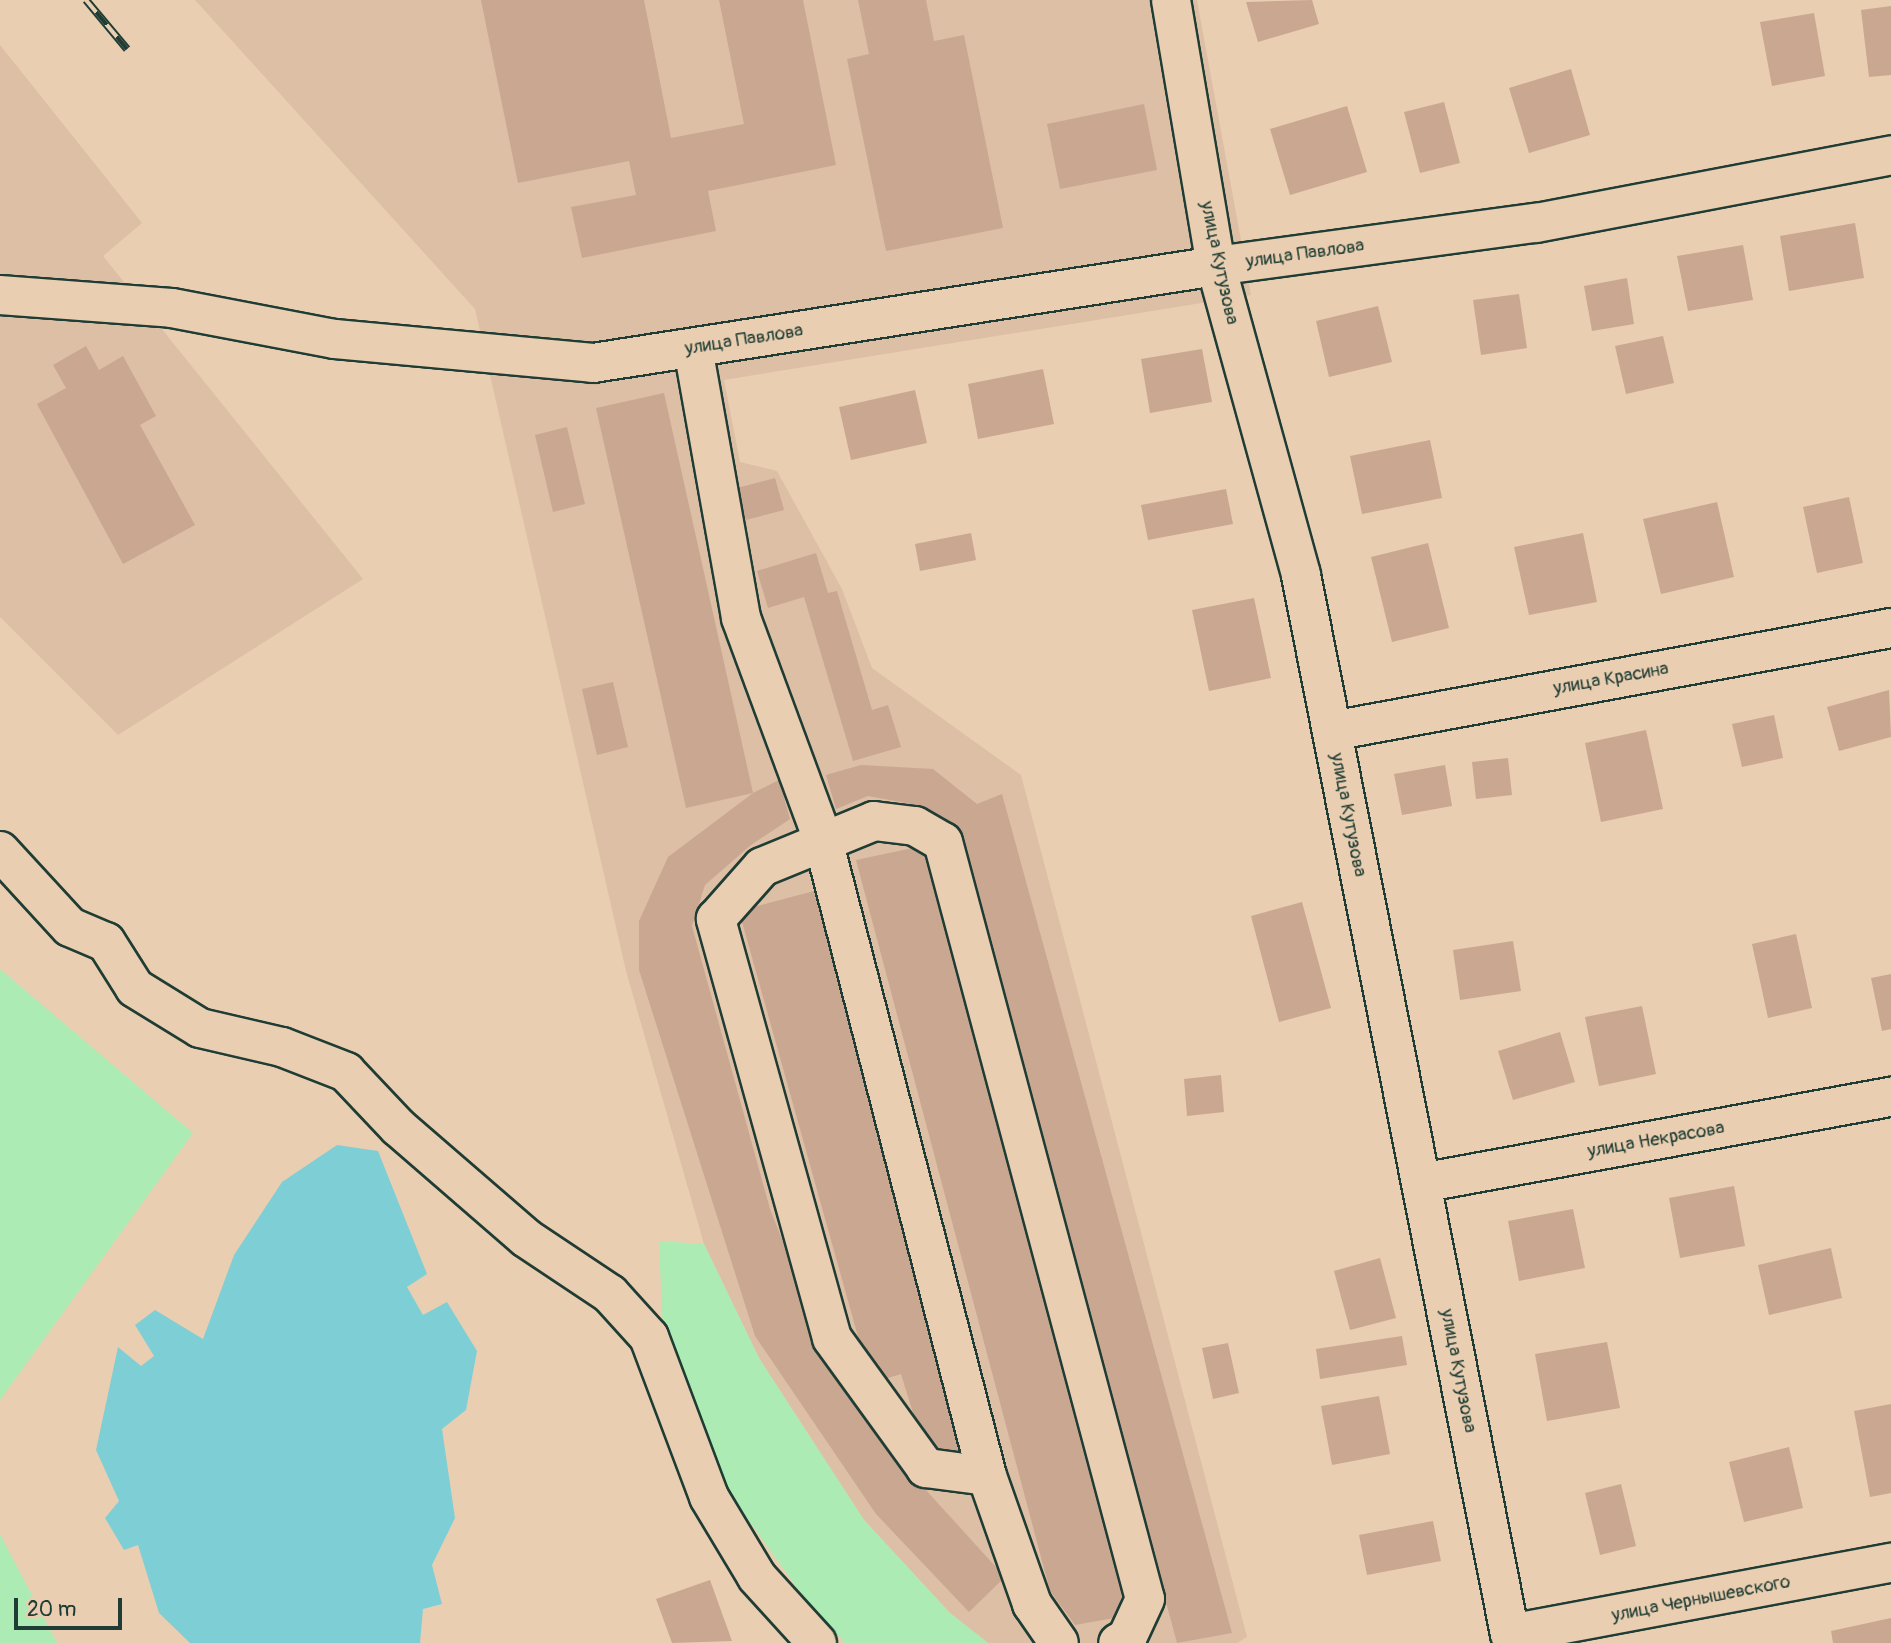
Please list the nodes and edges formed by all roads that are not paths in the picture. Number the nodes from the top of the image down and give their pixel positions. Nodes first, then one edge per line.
1 (1171, 0) edge
2 (1891, 155) edge
3 (1216, 267) junction
4 (0, 295) edge
5 (694, 348) junction
6 (1891, 628) edge
7 (1332, 731) junction
8 (823, 839) junction
9 (0, 851) edge
10 (1891, 1097) edge
11 (1421, 1183) junction
12 (987, 1476) junction
13 (1891, 1563) edge
14 (1510, 1634) joint
15 (817, 1643) edge
16 (1059, 1643) edge
17 (1118, 1643) edge

1 - 3 street, улица Кутузова
2 - 3 street, улица Павлова
3 - 5 street, улица Павлова
3 - 7 street, улица Кутузова
4 - 5 street, улица Павлова
5 - 8 street
6 - 7 street, улица Красина
7 - 11 street, улица Кутузова
8 - 12 street
8 - 12 street
8 - 17 street
9 - 15 street
10 - 11 street, улица Некрасова
11 - 14 street, улица Кутузова
12 - 16 street
13 - 14 street, улица Чернышевского

